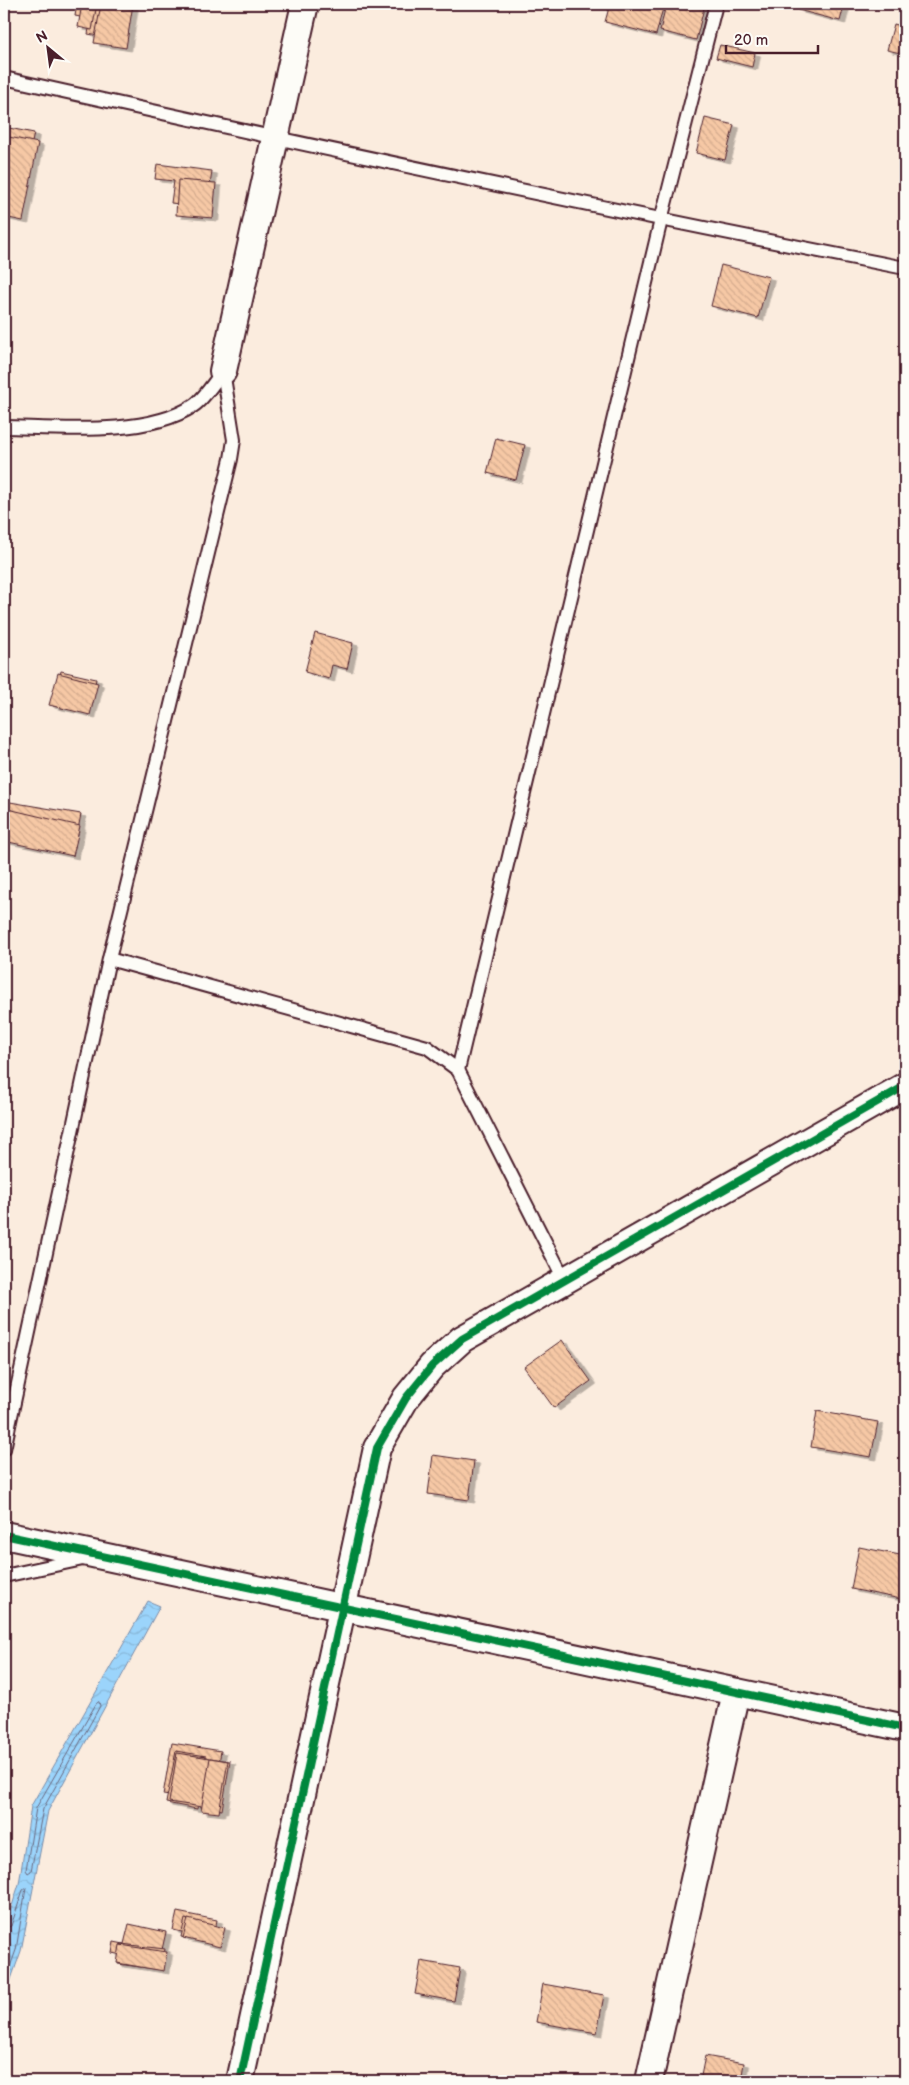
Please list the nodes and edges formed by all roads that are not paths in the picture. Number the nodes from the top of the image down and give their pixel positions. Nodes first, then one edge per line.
1 (305, 4) edge
2 (716, 4) edge
3 (4, 78) edge
4 (275, 139) junction
5 (661, 220) junction
6 (905, 268) edge
7 (223, 372) junction
8 (4, 427) edge
9 (109, 959) junction
10 (458, 1070) junction
11 (905, 1086) edge
12 (564, 1279) junction
13 (4, 1449) edge
14 (4, 1536) edge
15 (98, 1556) junction
16 (4, 1576) edge
17 (342, 1608) junction
18 (736, 1692) junction
19 (905, 1728) edge
20 (240, 2081) edge
21 (649, 2081) edge

1 - 4 street
2 - 5 lane
3 - 4 lane
4 - 5 lane
4 - 7 street
5 - 6 lane
5 - 10 lane
7 - 8 lane
7 - 9 lane
9 - 10 lane
9 - 13 lane
10 - 12 lane
11 - 12 street
12 - 17 street
14 - 15 street
15 - 16 lane
15 - 17 street
17 - 18 street
17 - 20 street
18 - 19 street
18 - 21 street

